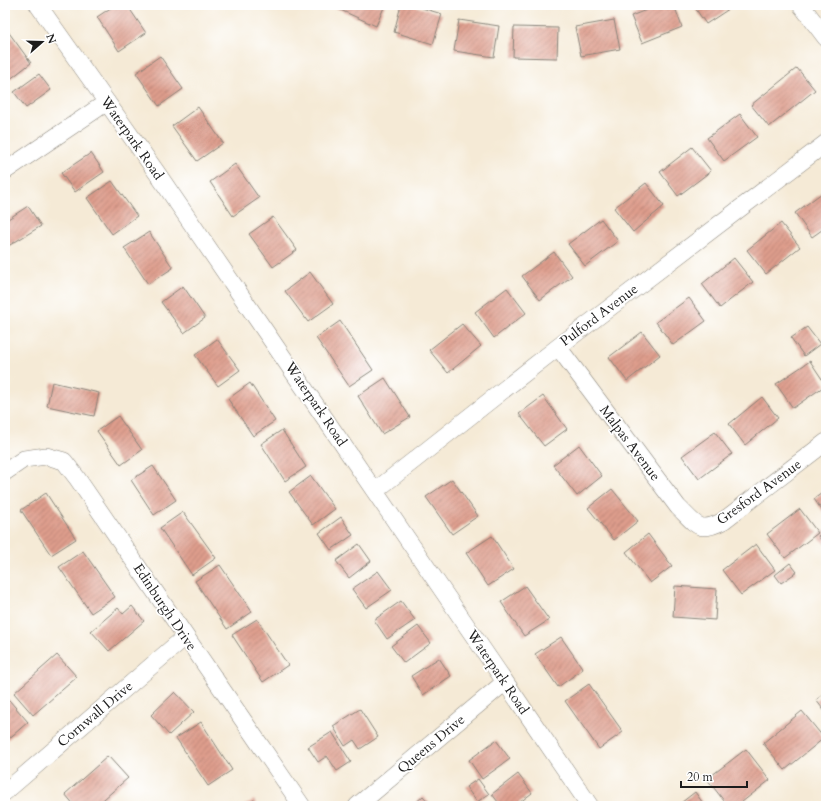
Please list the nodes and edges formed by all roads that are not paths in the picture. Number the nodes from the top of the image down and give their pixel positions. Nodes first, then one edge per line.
1 (38, 5) edge
2 (801, 5) edge
3 (826, 38) edge
4 (107, 102) junction
5 (826, 143) edge
6 (5, 171) edge
7 (558, 346) junction
8 (826, 442) edge
9 (5, 472) edge
10 (375, 491) junction
11 (711, 527) joint
12 (185, 637) junction
13 (505, 682) junction
14 (5, 792) edge
15 (302, 806) edge
16 (357, 806) edge
17 (590, 806) edge

1 - 4 street, Waterpark Road
2 - 3 street
4 - 6 street
4 - 10 street, Waterpark Road
5 - 7 street, Pulford Avenue
7 - 10 street, Pulford Avenue
7 - 11 street, Malpas Avenue
8 - 11 street, Gresford Avenue
9 - 12 street, Edinburgh Drive
10 - 13 street, Waterpark Road
12 - 14 street, Cornwall Drive
12 - 15 street, Edinburgh Drive
13 - 16 street, Queens Drive
13 - 17 street, Waterpark Road

